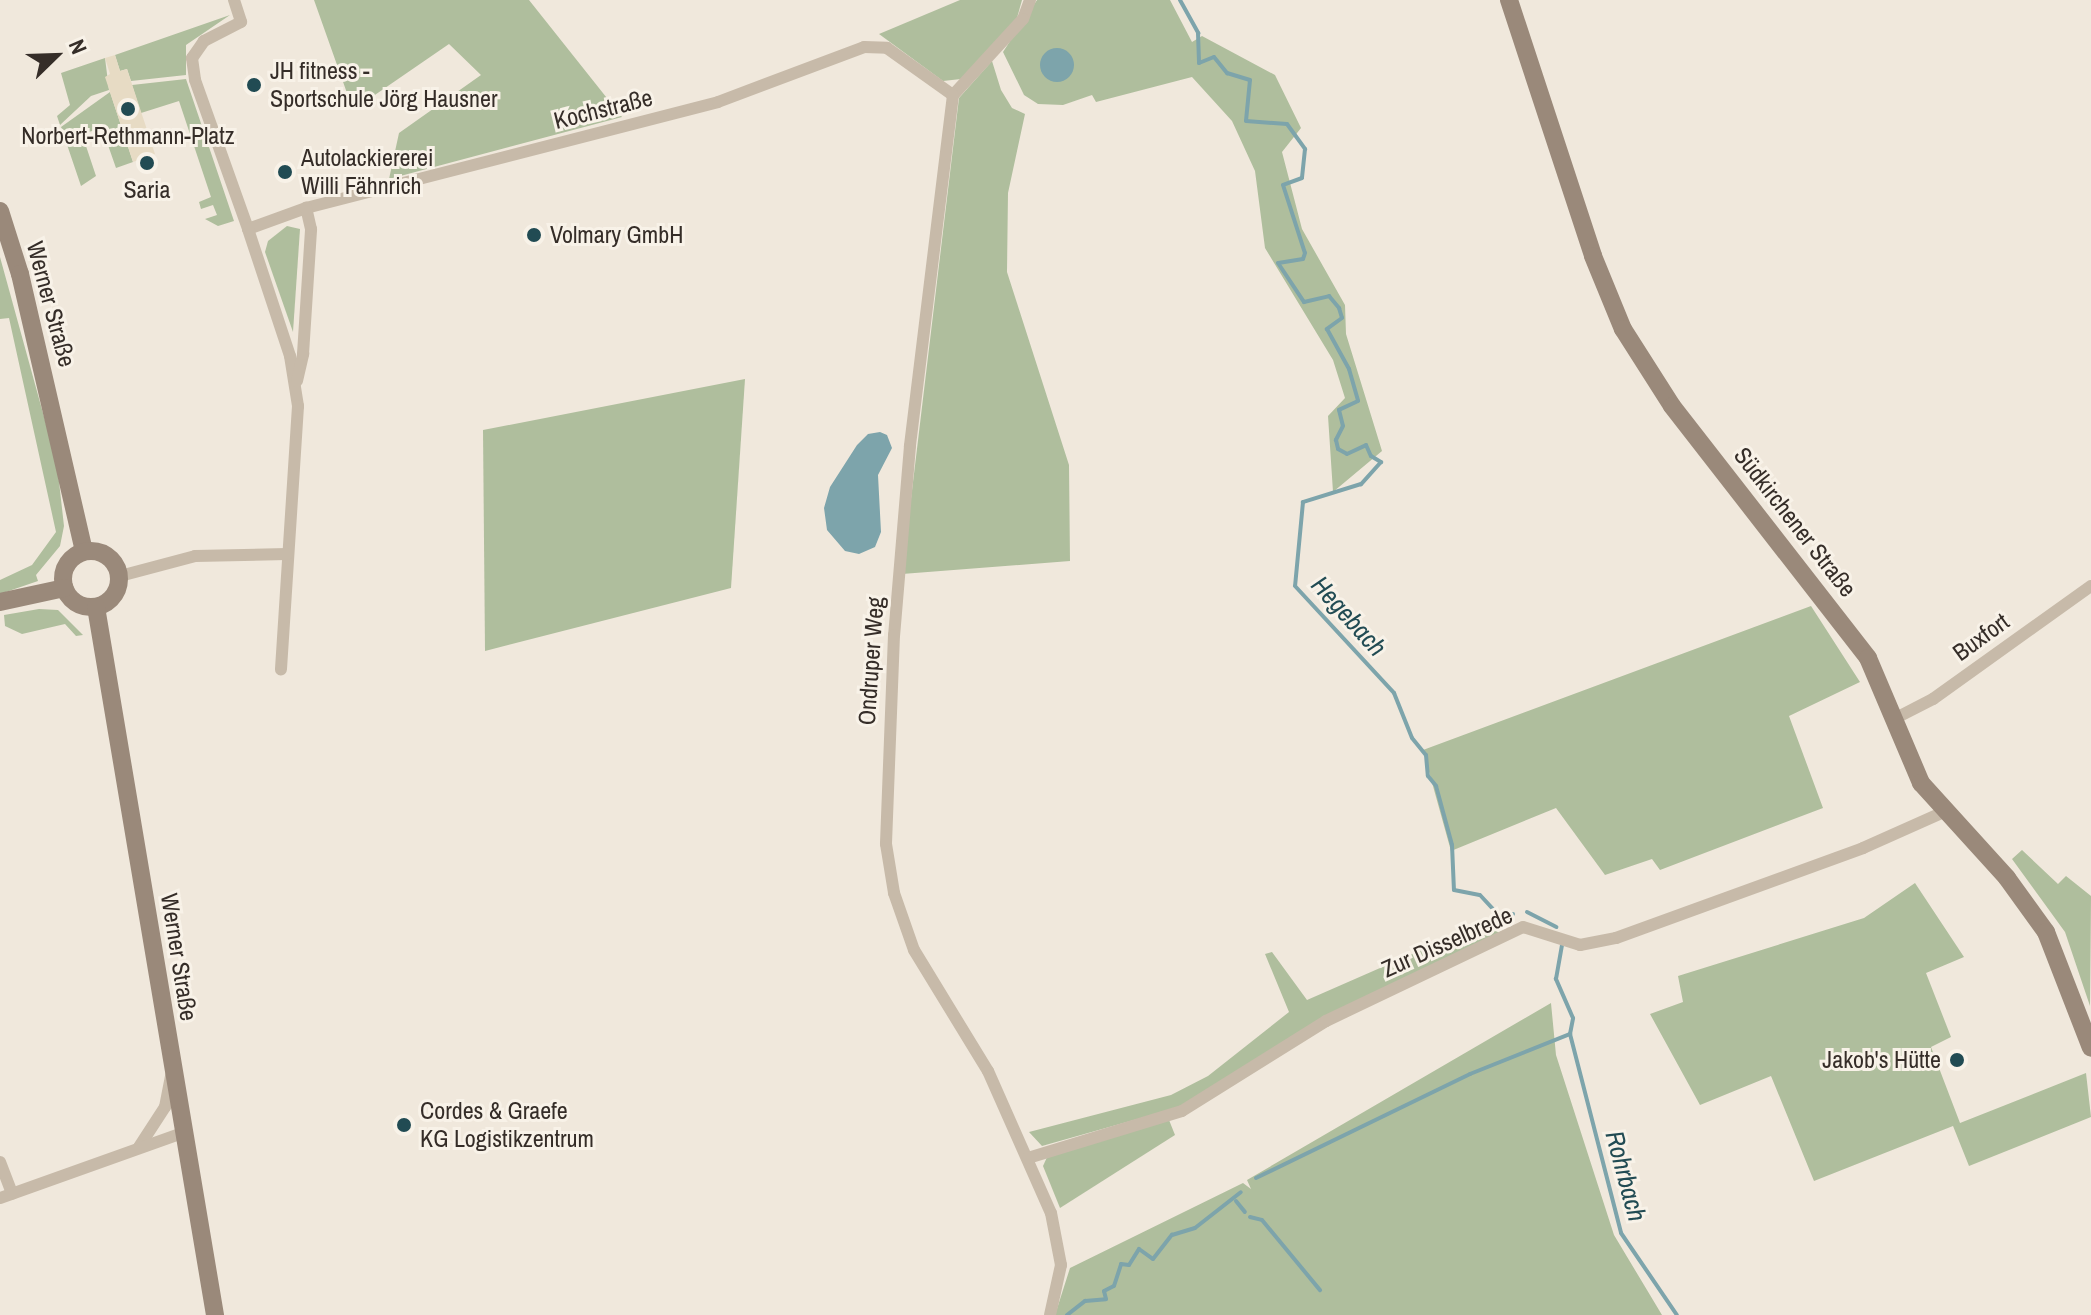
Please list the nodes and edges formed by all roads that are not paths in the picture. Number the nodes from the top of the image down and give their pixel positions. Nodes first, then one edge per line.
1 (234, 0) edge
2 (1030, 0) edge
3 (1509, 0) edge
4 (953, 95) junction
5 (306, 208) junction
6 (0, 211) edge
7 (248, 229) junction
8 (296, 384) junction
9 (84, 551) junction
10 (287, 554) junction
11 (120, 576) junction
12 (2091, 586) edge
13 (64, 588) junction
14 (0, 602) edge
15 (96, 607) junction
16 (281, 669) dead end
17 (1894, 719) junction
18 (1944, 812) junction
19 (2091, 1048) edge
20 (173, 1069) junction
21 (183, 1133) junction
22 (139, 1147) junction
23 (1028, 1158) junction
24 (0, 1162) edge
25 (6, 1196) edge
26 (215, 1315) edge
27 (1050, 1315) edge

1 - 7 street
2 - 4 street
3 - 17 street, Südkirchener Straße
4 - 5 street, Kochstraße
4 - 23 street, Ondruper Weg
5 - 7 street, Kochstraße
5 - 8 street
6 - 9 street, Werner Straße
7 - 8 street
8 - 10 street
9 - 11 street
9 - 13 street
10 - 11 street
10 - 16 street
11 - 15 street
12 - 17 street, Buxfort
13 - 14 street
13 - 15 street
15 - 20 street, Werner Straße
17 - 18 street, Südkirchener Straße
18 - 19 street, Südkirchener Straße
18 - 23 street, Zur Disselbrede
20 - 21 street, Werner Straße
20 - 22 street
21 - 22 street
21 - 26 street, Werner Straße
22 - 25 street
23 - 27 street, Ondruper Weg
24 - 25 street

